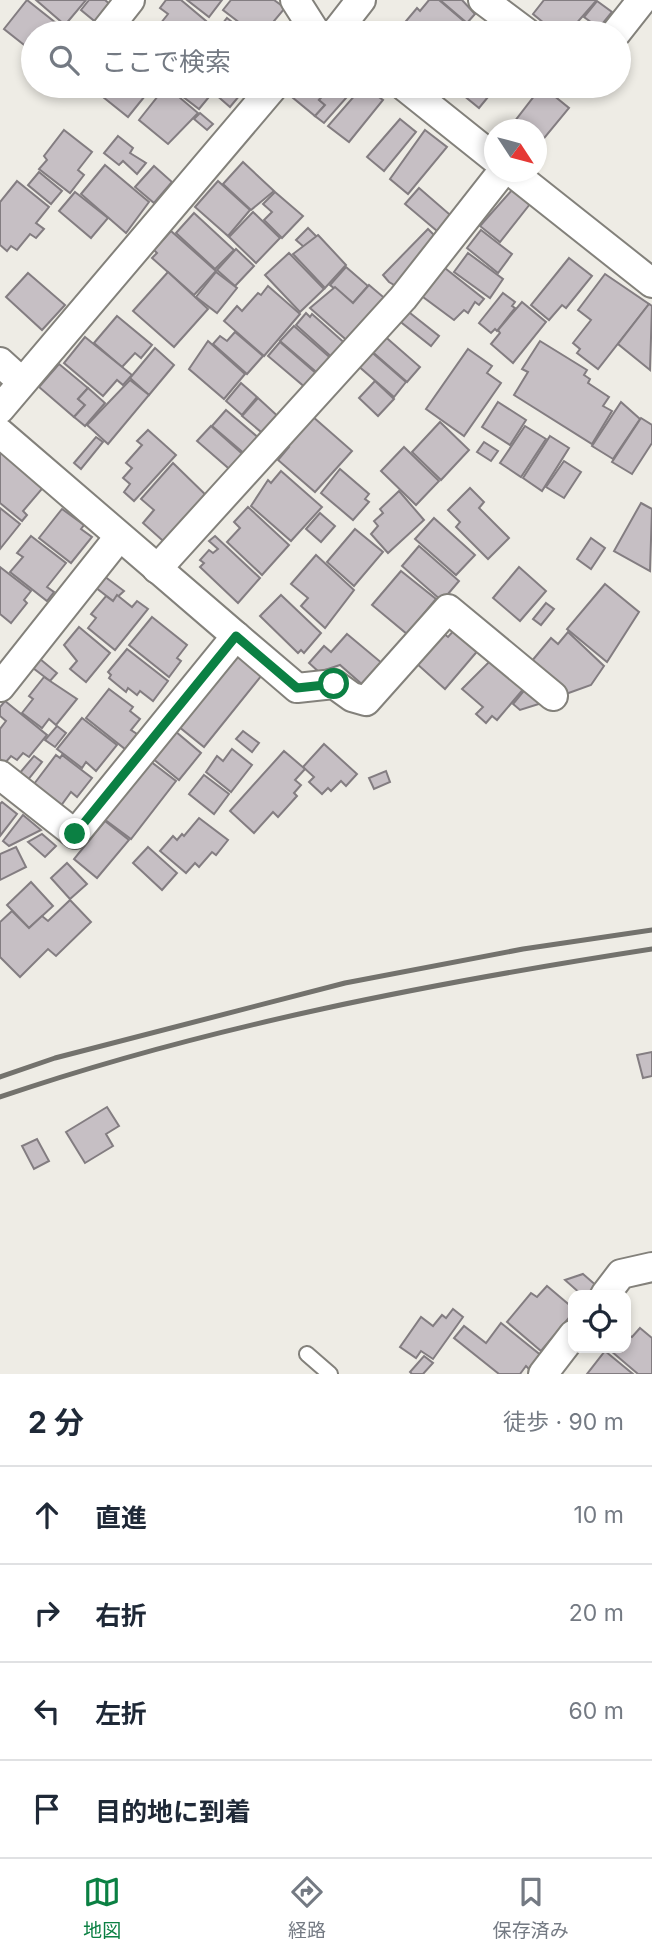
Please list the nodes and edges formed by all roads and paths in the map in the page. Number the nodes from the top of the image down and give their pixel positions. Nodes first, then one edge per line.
1 (130, 0) edge
2 (295, 0) edge
3 (361, 0) edge
4 (484, 0) edge
5 (642, 0) edge
6 (113, 21) edge
7 (308, 21) edge
8 (345, 21) edge
9 (511, 21) edge
10 (625, 21) edge
11 (264, 98) edge
12 (419, 98) edge
13 (484, 149) edge
14 (494, 182) edge
15 (525, 182) edge
16 (652, 283) edge
17 (0, 362) edge
18 (22, 382) junction
19 (0, 409) edge
20 (0, 433) edge
21 (119, 537) junction
22 (157, 569) junction
23 (236, 636) junction
24 (0, 687) edge
25 (553, 696) dead end
26 (0, 775) edge
27 (652, 1267) edge
28 (609, 1290) edge
29 (568, 1342) edge
30 (307, 1354) dead end
31 (330, 1374) edge
32 (543, 1374) edge

1 - 6 street
2 - 7 street
3 - 8 street
4 - 9 street
5 - 10 street
11 - 18 street
12 - 13 street
14 - 22 street
15 - 16 street
17 - 18 street
18 - 19 street
20 - 21 street
21 - 22 street
21 - 24 street
22 - 23 street
23 - 25 street
23 - 26 street
27 - 28 street
29 - 32 street
30 - 31 lane

